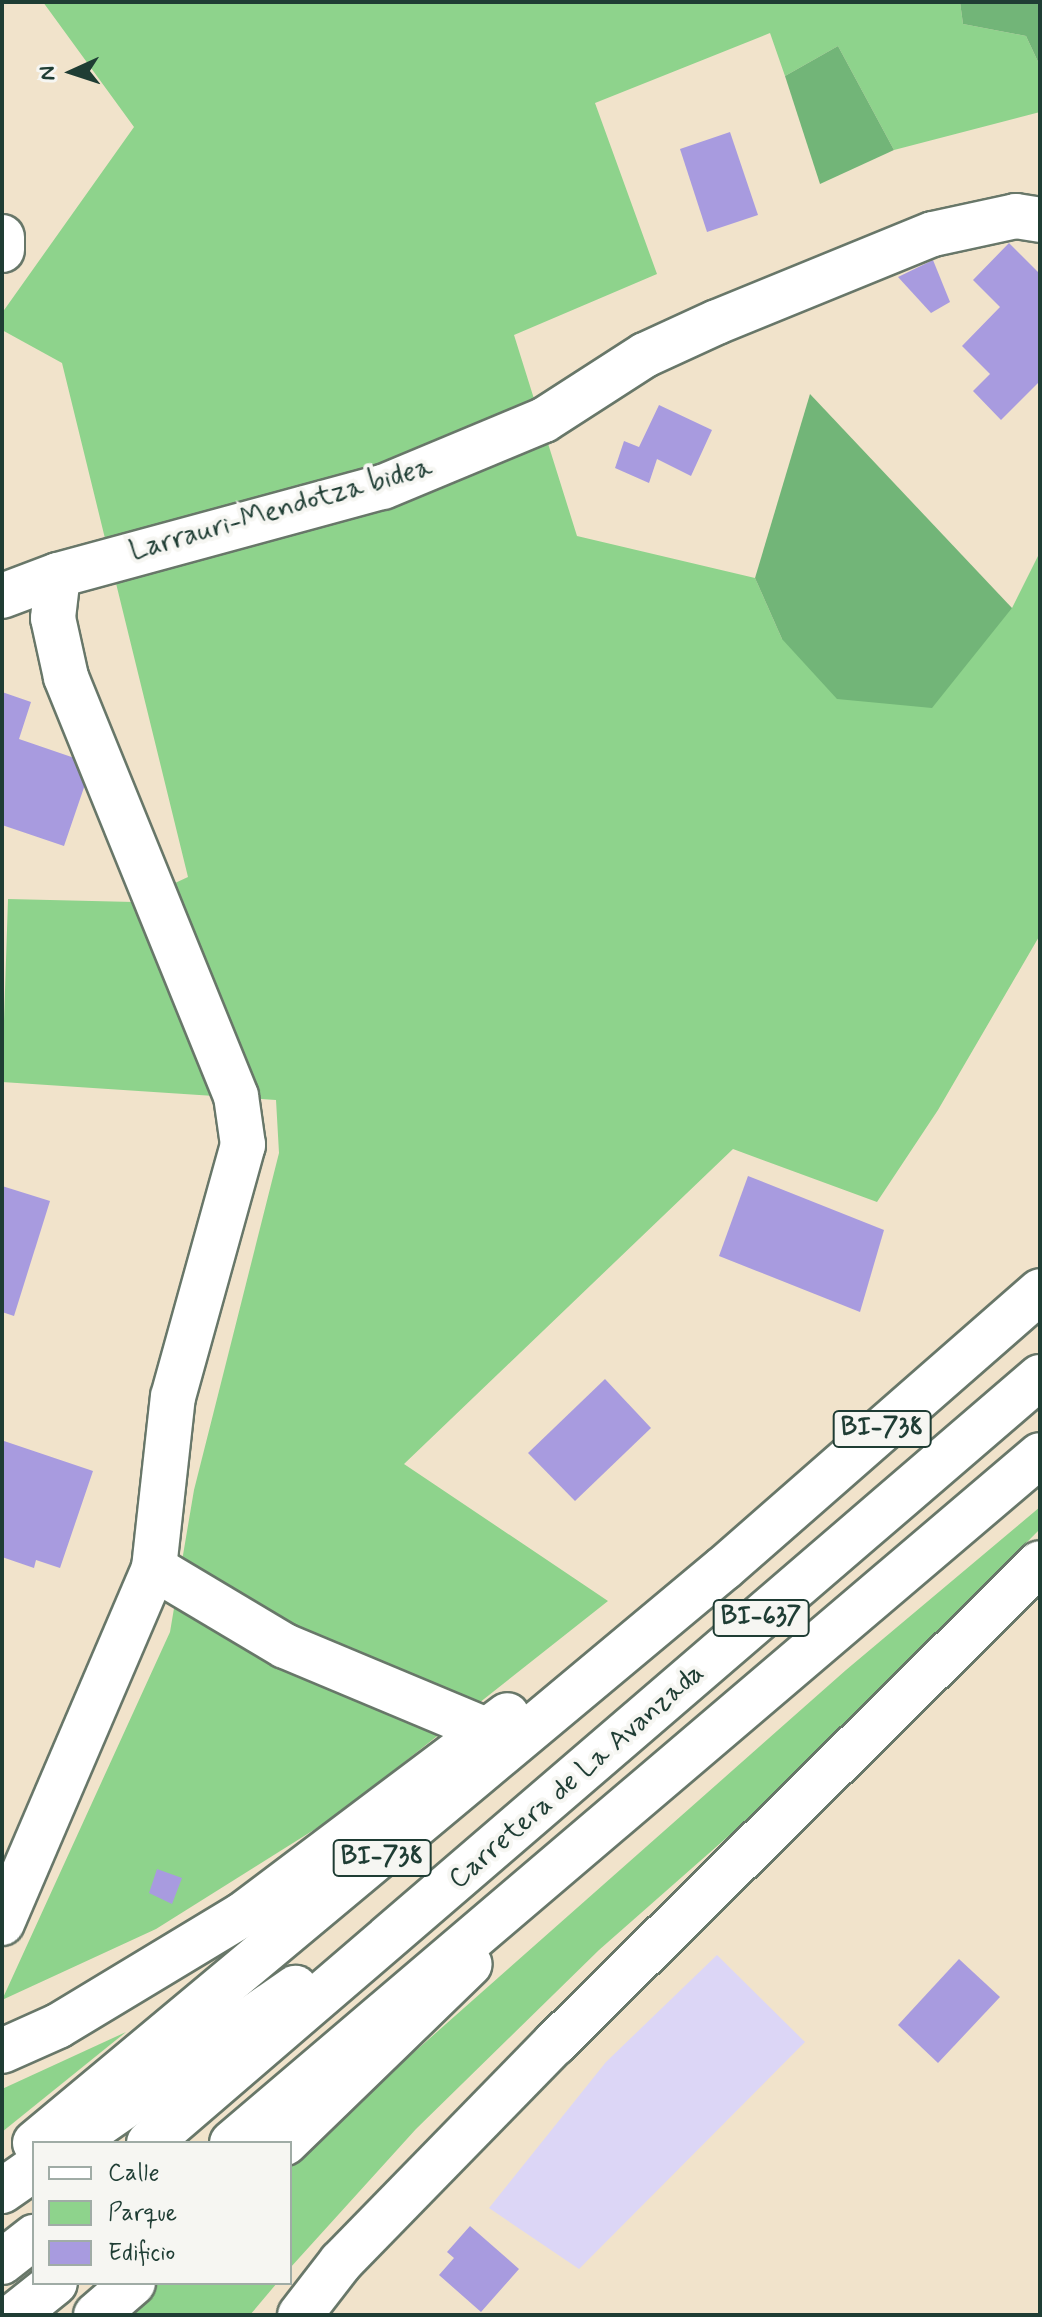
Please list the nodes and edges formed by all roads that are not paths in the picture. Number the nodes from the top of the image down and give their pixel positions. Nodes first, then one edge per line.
1 (1040, 220) edge
2 (2, 237) edge
3 (2, 250) edge
4 (58, 575) junction
5 (2, 596) edge
6 (1040, 1291) edge
7 (1040, 1377) edge
8 (1040, 1455) edge
9 (1040, 1563) edge
10 (154, 1568) junction
11 (724, 1568) junction
12 (723, 1730) junction
13 (488, 1731) junction
14 (482, 1860) junction
15 (2, 1923) edge
16 (2, 2051) edge
17 (36, 2141) edge
18 (75, 2141) edge
19 (151, 2141) edge
20 (234, 2141) edge
21 (287, 2141) edge
22 (32, 2145) edge
23 (2, 2170) edge
24 (32, 2170) edge
25 (2, 2191) edge
26 (32, 2239) edge
27 (2, 2262) edge
28 (52, 2285) edge
29 (131, 2285) edge
30 (15, 2315) edge
31 (96, 2315) edge
32 (300, 2315) edge

1 - 4 main road, Larrauri-Mendotza bidea
2 - 3 main road
4 - 5 main road, Larrauri-Mendotza bidea
4 - 10 main road
6 - 11 main road, BI-738
7 - 14 main road, Carretera de La Avanzada / BI-637
8 - 12 main road, Carretera de La Avanzada / BI-637
9 - 32 main road
10 - 13 main road
10 - 15 main road
11 - 13 main road
11 - 17 main road, BI-738
12 - 20 main road, Carretera de La Avanzada / BI-637
12 - 21 main road
13 - 16 main road
14 - 18 main road
14 - 19 main road, Carretera de La Avanzada / BI-637
22 - 23 main road, BI-738
24 - 25 main road
26 - 27 main road
28 - 30 main road
29 - 31 main road

